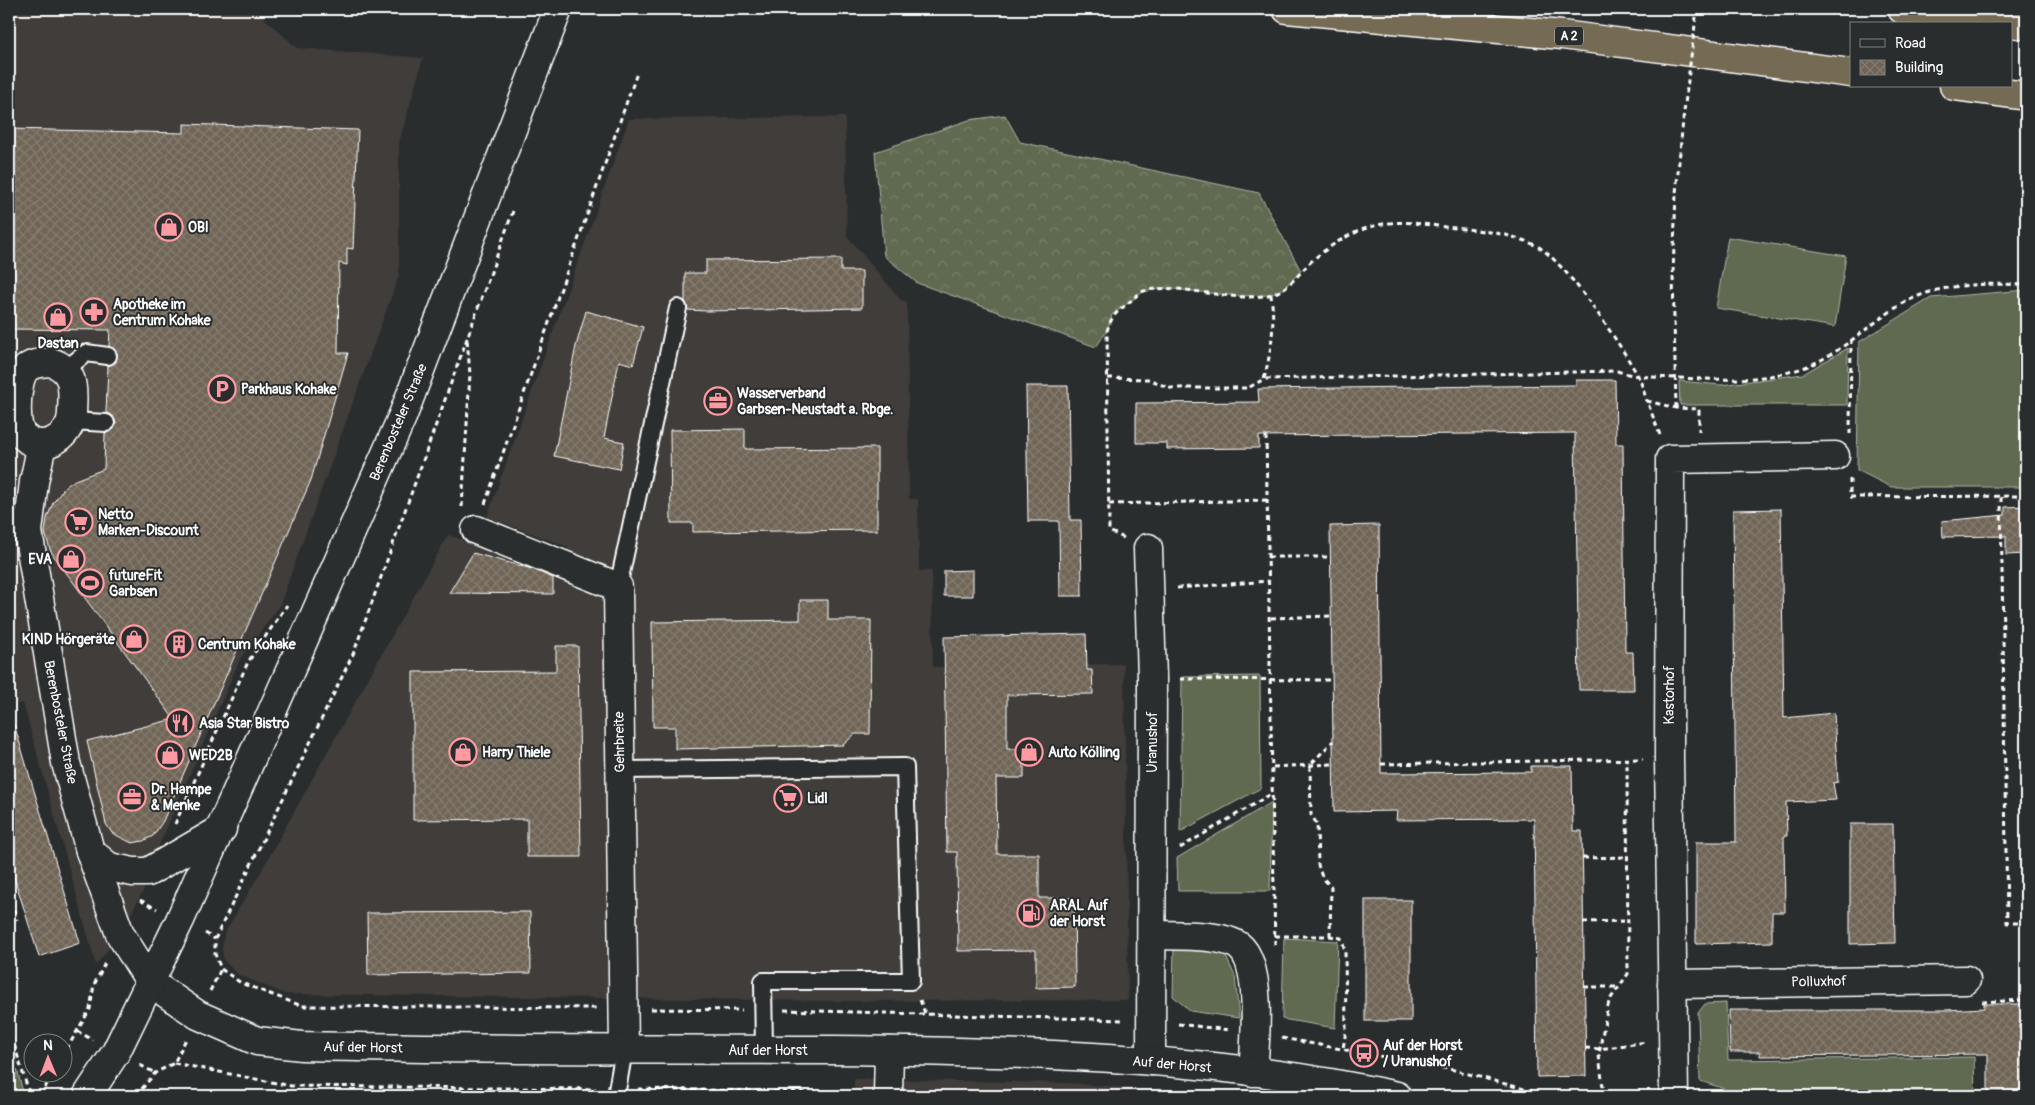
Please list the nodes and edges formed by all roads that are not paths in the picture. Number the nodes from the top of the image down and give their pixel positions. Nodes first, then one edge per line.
1 (558, 9) edge
2 (1287, 9) edge
3 (1902, 9) edge
4 (2003, 22) edge
5 (2012, 23) edge
6 (2026, 25) edge
7 (1850, 73) edge
8 (1968, 88) edge
9 (2026, 96) edge
10 (678, 308) dead end
11 (108, 356) dead end
12 (17, 367) edge
13 (66, 370) junction
14 (72, 420) junction
15 (106, 423) dead end
16 (13, 425) edge
17 (42, 444) junction
18 (1842, 456) road end
19 (476, 530) road end
20 (1148, 548) road end
21 (618, 587) junction
22 (619, 770) junction
23 (222, 829) junction
24 (90, 851) junction
25 (1152, 935) junction
26 (1966, 980) road end
27 (151, 983) junction
28 (1672, 984) junction
29 (624, 1050) junction
30 (764, 1050) junction
31 (889, 1051) junction
32 (1151, 1061) junction
33 (1253, 1072) junction
34 (616, 1092) edge
35 (87, 1096) edge
36 (888, 1096) edge
37 (1397, 1096) edge
38 (1674, 1096) edge

1 - 23 street, Berenbosteler Straße
2 - 7 highway, A 2
3 - 4 highway
5 - 6 highway
8 - 9 highway
10 - 21 lane
11 - 13 lane
12 - 13 street
12 - 16 street
13 - 14 street
14 - 15 lane
14 - 17 street
16 - 17 street
17 - 24 street, Berenbosteler Straße
18 - 28 street, Kastorhof
19 - 21 street
20 - 25 street, Uranushof
21 - 22 street, Gehrbreite
22 - 29 street, Gehrbreite
22 - 30 lane
23 - 24 street
23 - 27 street, Berenbosteler Straße
24 - 27 street, Berenbosteler Straße
25 - 32 street, Uranushof
25 - 33 street
26 - 28 street, Polluxhof
27 - 29 street, Auf der Horst
27 - 35 street, Berenbosteler Straße
28 - 38 street, Kastorhof
29 - 30 street, Auf der Horst
29 - 34 lane
30 - 31 street, Auf der Horst
31 - 32 street, Auf der Horst
31 - 36 street
32 - 33 street, Auf der Horst
33 - 37 street, Auf der Horst

